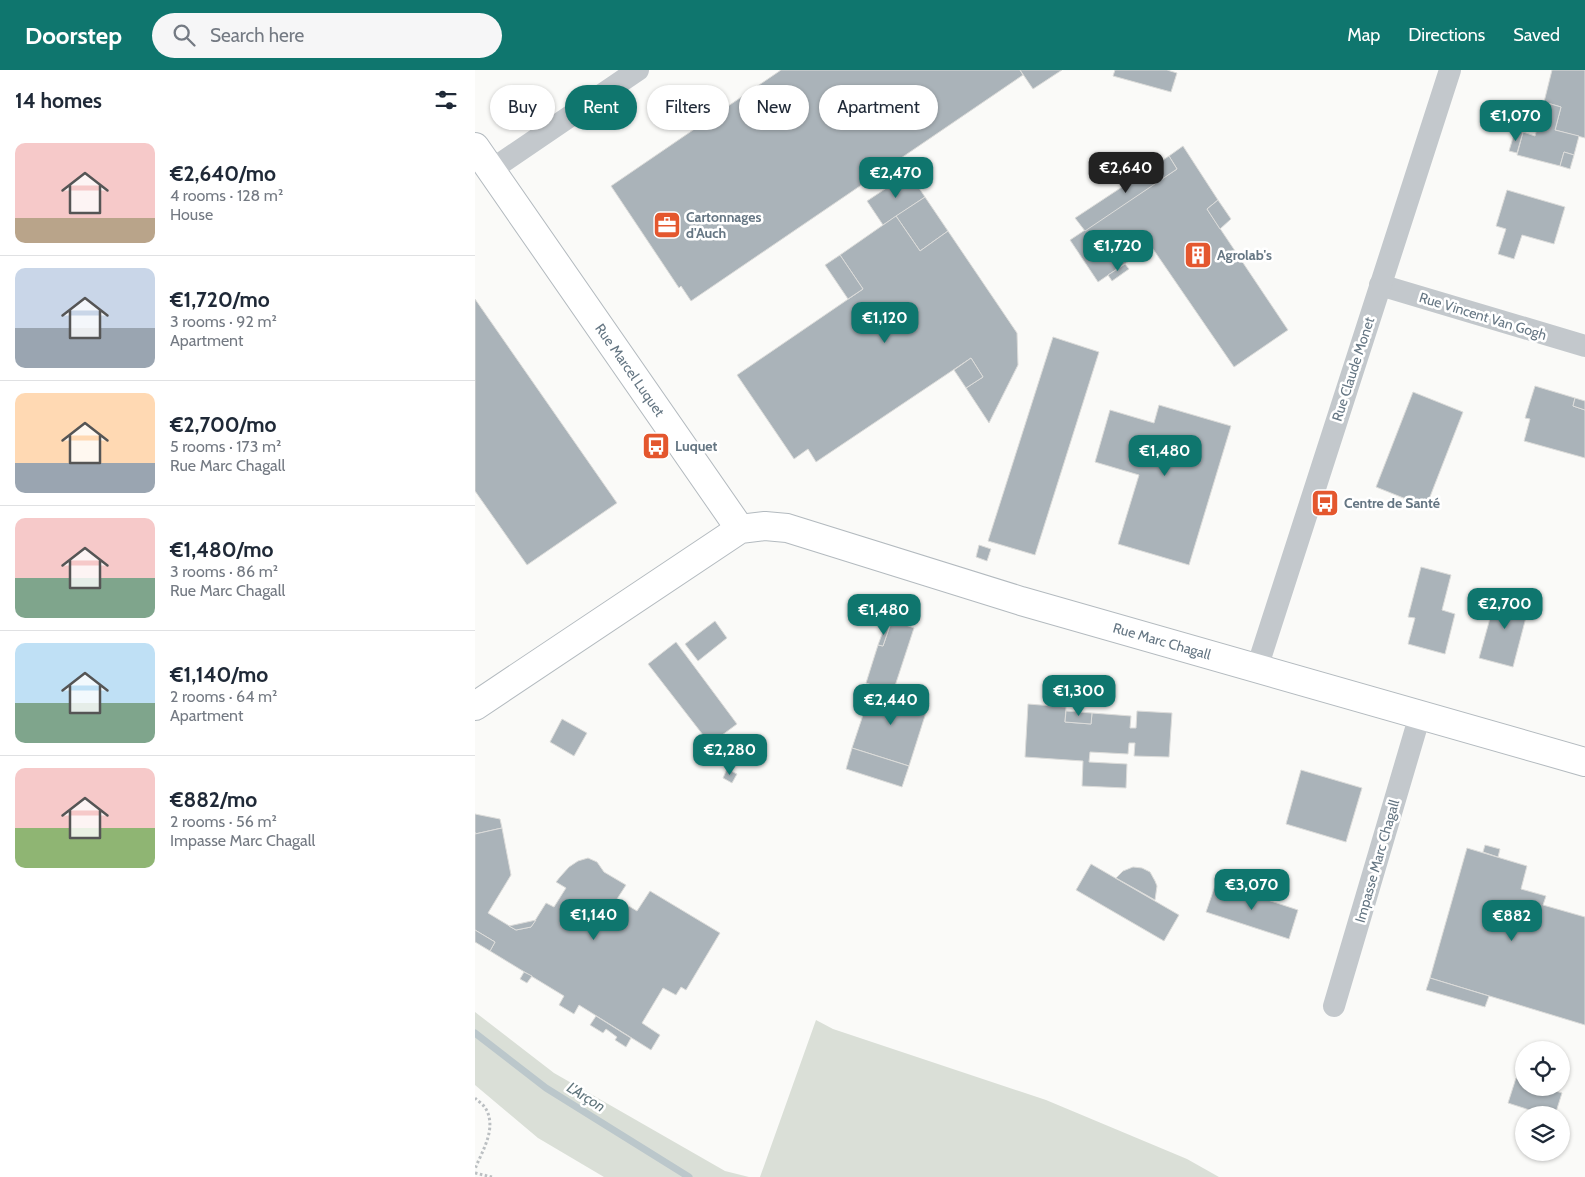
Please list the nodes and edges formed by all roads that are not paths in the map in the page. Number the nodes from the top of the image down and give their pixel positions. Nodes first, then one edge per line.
1 (638, 70) edge
2 (1450, 70) edge
3 (475, 147) edge
4 (491, 170) junction
5 (1380, 286) junction
6 (1585, 346) edge
7 (740, 529) junction
8 (1257, 668) junction
9 (475, 706) edge
10 (1420, 716) junction
11 (1585, 762) edge
12 (1334, 1006) dead end

1 - 4 street
2 - 5 street, Rue Claude Monet
3 - 4 street, Rue Marcel Luquet
4 - 7 street, Rue Marcel Luquet
5 - 6 street, Rue Vincent Van Gogh
5 - 8 street, Rue Claude Monet
7 - 8 street, Rue Marc Chagall
7 - 9 street
8 - 10 street, Rue Marc Chagall
10 - 11 street, Rue Marc Chagall
10 - 12 street, Impasse Marc Chagall

